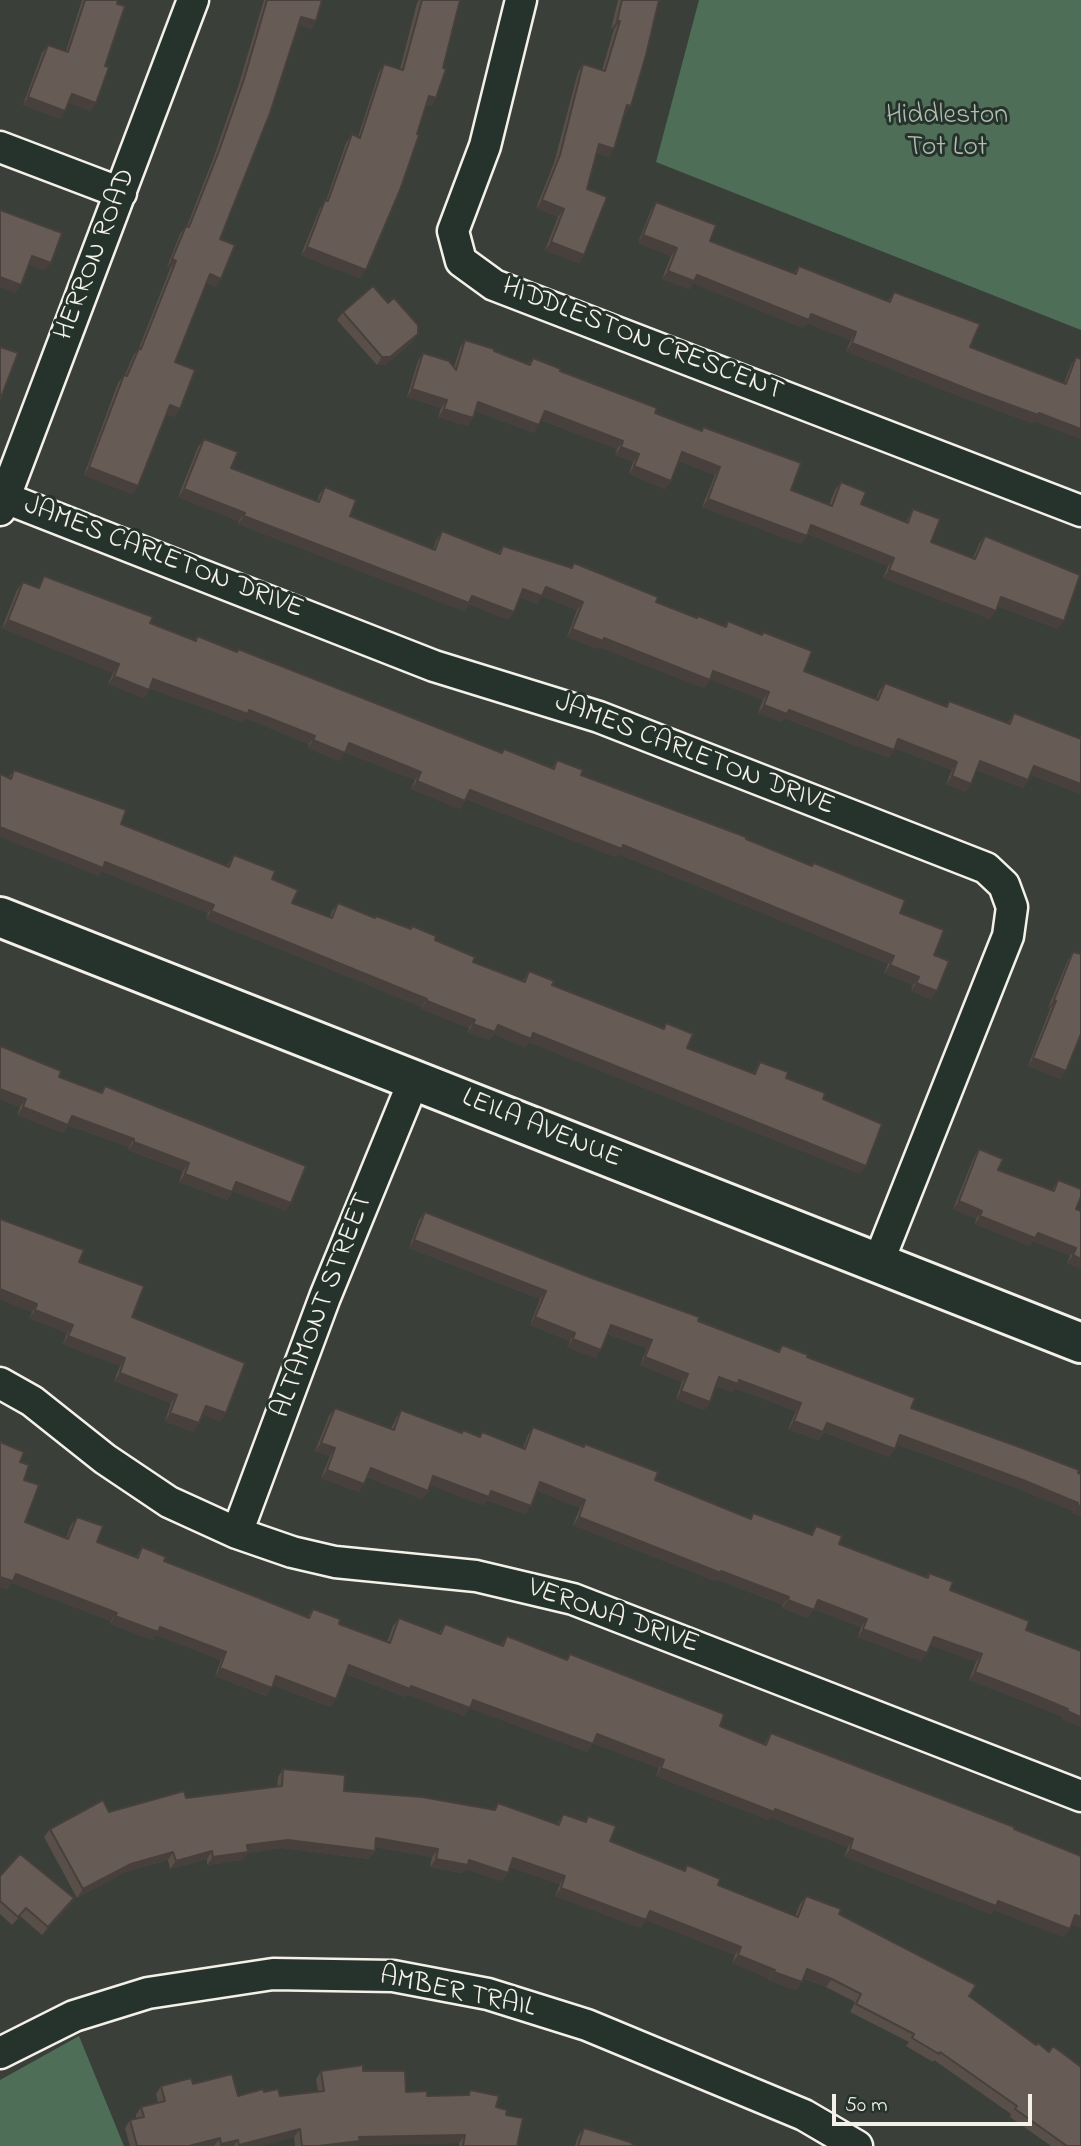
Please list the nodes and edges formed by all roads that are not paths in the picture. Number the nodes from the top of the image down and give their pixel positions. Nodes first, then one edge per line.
1 (194, 0) edge
2 (521, 0) edge
3 (0, 148) edge
4 (121, 193) junction
5 (2, 501) edge
6 (1081, 512) edge
7 (0, 917) edge
8 (414, 1080) junction
9 (878, 1263) junction
10 (1081, 1343) edge
11 (0, 1383) edge
12 (237, 1533) junction
13 (1081, 1796) edge
14 (0, 2053) edge
15 (857, 2146) edge

1 - 4 street, HERRON ROAD
2 - 6 street, HIDDLESTON CRESCENT
3 - 4 street
4 - 5 street, HERRON ROAD
5 - 9 street, JAMES CARLETON DRIVE
7 - 8 street, LEILA AVENUE
8 - 9 street, LEILA AVENUE
8 - 12 street, ALTAMONT STREET
9 - 10 street, LEILA AVENUE
11 - 12 street, VERONA DRIVE
12 - 13 street, VERONA DRIVE
14 - 15 street, AMBER TRAIL

